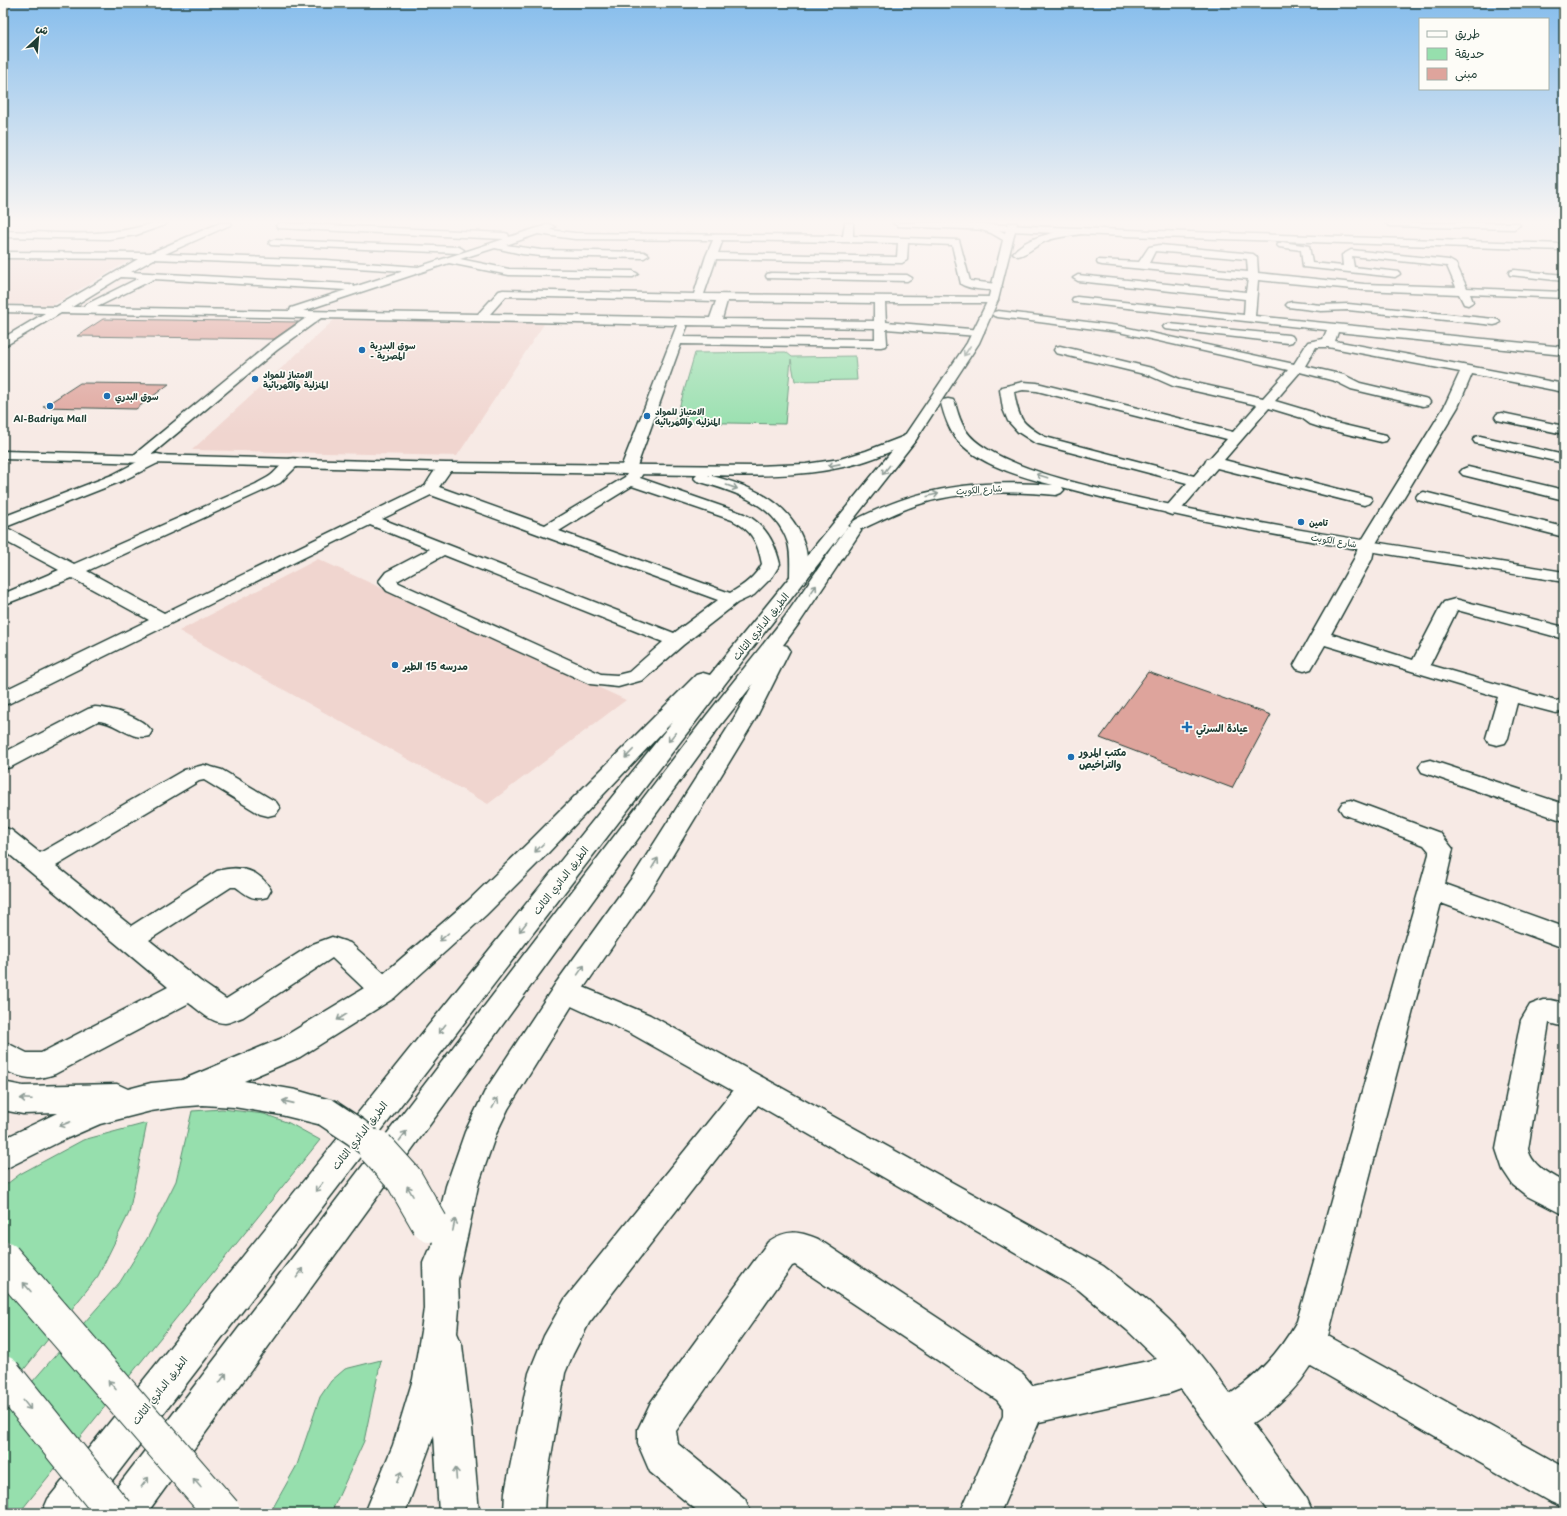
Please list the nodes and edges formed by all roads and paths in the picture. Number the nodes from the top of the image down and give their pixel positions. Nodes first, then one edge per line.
1 (503, 293) edge
2 (85, 294) edge
3 (116, 294) edge
4 (340, 294) edge
5 (625, 294) edge
6 (680, 294) edge
7 (699, 294) edge
8 (740, 294) edge
9 (826, 294) edge
10 (897, 294) edge
11 (937, 294) edge
12 (971, 294) edge
13 (995, 294) joint
14 (1006, 294) edge
15 (1229, 294) edge
16 (1293, 294) edge
17 (1329, 294) edge
18 (1393, 294) edge
19 (1465, 294) edge
20 (1251, 296) joint
21 (698, 297) junction
22 (722, 298) junction
23 (104, 300) junction
24 (879, 300) junction
25 (972, 300) junction
26 (1077, 300) dead end
27 (133, 301) junction
28 (1292, 305) junction
29 (1333, 306) junction
30 (3, 309) edge
31 (57, 310) junction
32 (84, 310) junction
33 (116, 311) junction
34 (184, 312) junction
35 (281, 314) junction
36 (998, 314) junction
37 (318, 315) junction
38 (1050, 315) dead end
39 (481, 318) junction
40 (1249, 318) junction
41 (1314, 319) dead end
42 (610, 320) junction
43 (682, 322) junction
44 (715, 322) junction
45 (1494, 322) dead end
46 (1292, 323) junction
47 (879, 325) junction
48 (1334, 327) junction
49 (1174, 328) junction
50 (1385, 329) junction
51 (1190, 330) junction
52 (978, 332) junction
53 (3, 335) edge
54 (17, 335) junction
55 (1164, 339) junction
56 (1288, 339) dead end
57 (676, 340) junction
58 (1179, 342) junction
59 (3, 343) edge
60 (1328, 343) junction
61 (1060, 350) dead end
62 (1564, 351) edge
63 (1414, 360) junction
64 (1296, 368) junction
65 (1467, 370) junction
66 (1407, 371) dead end
67 (1564, 388) edge
68 (1423, 402) dead end
69 (948, 403) junction
70 (1266, 403) junction
71 (1502, 417) dead end
72 (1564, 430) edge
73 (1235, 437) junction
74 (910, 438) junction
75 (1381, 438) dead end
76 (1480, 440) dead end
77 (7, 456) edge
78 (140, 457) junction
79 (157, 458) junction
80 (1564, 459) edge
81 (293, 462) junction
82 (1212, 462) junction
83 (446, 467) junction
84 (1468, 472) dead end
85 (637, 473) junction
86 (1197, 481) junction
87 (430, 489) junction
88 (1106, 495) junction
89 (1564, 495) edge
90 (1424, 497) dead end
91 (1364, 500) dead end
92 (1172, 510) junction
93 (369, 520) junction
94 (3, 523) edge
95 (858, 525) junction
96 (547, 531) junction
97 (1564, 532) edge
98 (3, 533) edge
99 (443, 549) junction
100 (1365, 552) junction
101 (73, 571) junction
102 (800, 577) junction
103 (1564, 577) edge
104 (731, 599) junction
105 (3, 600) edge
106 (164, 620) junction
107 (791, 622) junction
108 (757, 629) junction
109 (1564, 634) edge
110 (1320, 637) junction
111 (676, 641) junction
112 (1304, 665) dead end
113 (1419, 668) junction
114 (1509, 694) junction
115 (3, 699) edge
116 (1564, 705) edge
117 (141, 731) dead end
118 (1497, 738) dead end
119 (3, 762) edge
120 (1430, 767) dead end
121 (268, 808) dead end
122 (1351, 808) dead end
123 (1564, 813) edge
124 (3, 836) edge
125 (38, 865) junction
126 (1431, 889) junction
127 (258, 890) dead end
128 (1564, 938) edge
129 (130, 939) junction
130 (190, 989) junction
131 (384, 990) junction
132 (566, 992) junction
133 (1564, 1015) edge
134 (3, 1054) edge
135 (754, 1087) junction
136 (183, 1093) junction
137 (3, 1096) edge
138 (149, 1098) junction
139 (3, 1155) edge
140 (1564, 1199) edge
141 (3, 1259) edge
142 (442, 1277) junction
143 (441, 1316) junction
144 (1305, 1343) junction
145 (1187, 1366) junction
146 (3, 1374) edge
147 (1023, 1407) junction
148 (1224, 1418) junction
149 (1564, 1489) edge
150 (62, 1513) edge
151 (115, 1513) edge
152 (122, 1513) edge
153 (222, 1513) edge
154 (385, 1513) edge
155 (459, 1513) edge
156 (524, 1513) edge
157 (731, 1513) edge
158 (980, 1513) edge
159 (1293, 1513) edge

1 - 39 main road
2 - 31 main road
3 - 23 main road
4 - 35 main road
5 - 42 main road
6 - 21 main road
7 - 21 main road
8 - 22 main road
9 - 24 main road
10 - 24 main road
11 - 25 main road
12 - 25 main road
13 - 25 main road
13 - 52 main road, الطريق الدائري الثالث
14 - 36 main road, الطريق الدائري الثالث
15 - 20 main road
16 - 28 main road
17 - 29 main road
18 - 19 main road
20 - 40 main road
21 - 22 main road
22 - 44 main road
23 - 27 main road
23 - 32 main road
24 - 47 main road
26 - 40 main road
27 - 33 main road
27 - 34 main road
28 - 29 main road
28 - 46 main road
29 - 45 main road
30 - 31 main road
31 - 32 main road
31 - 54 main road
32 - 33 main road
33 - 34 main road
34 - 35 main road
35 - 37 main road
36 - 55 main road
36 - 69 main road, الطريق الدائري الثالث
37 - 39 main road
37 - 78 main road
38 - 49 main road
39 - 42 main road
40 - 46 main road
41 - 50 main road
42 - 43 main road
43 - 44 main road
43 - 57 main road
44 - 47 main road
46 - 48 main road
47 - 52 main road
47 - 57 main road
48 - 50 main road
48 - 60 main road
49 - 51 main road
49 - 55 main road
50 - 62 main road
51 - 56 main road
51 - 58 main road
52 -> 74 main road, الطريق الدائري الثالث
53 - 54 main road
54 - 59 main road
55 - 58 main road
57 - 85 main road
58 - 64 main road
60 - 63 main road
60 - 64 main road
61 - 70 main road
63 - 65 main road
63 - 66 main road
64 - 68 main road
64 - 70 main road
65 - 67 main road
65 - 100 main road
88 -> 69 main road, شارع الكويت
69 - 95 main road, الطريق الدائري الثالث
70 - 73 main road
70 - 75 main road
71 - 72 main road
73 - 82 main road
73 - 86 main road
74 -> 85 main road
74 -> 102 main road, الطريق الدائري الثالث
76 - 80 main road
77 - 78 main road
78 - 79 main road
79 - 81 main road
79 - 94 main road
81 - 83 main road
81 - 101 main road
82 - 86 main road
82 - 91 main road
83 - 85 main road
83 - 87 main road
84 - 89 main road
85 - 96 main road
85 -> 102 main road
85 - 104 main road
86 - 92 main road
87 - 93 main road
87 - 96 main road
88 - 92 main road, شارع الكويت
95 -> 88 main road, شارع الكويت
90 - 97 main road
92 - 100 main road, شارع الكويت
93 - 99 main road
93 - 106 main road
107 -> 95 main road, الطريق الدائري الثالث
96 - 104 main road
98 - 101 main road
99 - 111 main road
99 - 111 main road
100 - 103 main road, شارع الكويت
100 - 110 main road
101 - 105 main road
101 - 106 main road
102 - 108 main road, الطريق الدائري الثالث
104 - 111 main road
106 - 115 main road
132 -> 107 main road
152 -> 107 main road, الطريق الدائري الثالث
108 -> 131 main road
108 -> 150 main road, الطريق الدائري الثالث
109 - 113 main road
110 - 112 main road
110 - 113 main road
113 - 114 main road
114 - 116 main road
114 - 118 main road
117 - 119 main road
120 - 123 main road
121 - 125 main road
122 - 126 main road
124 - 125 main road
125 - 129 main road
126 - 128 main road
126 - 144 main road
127 - 129 main road
129 - 130 main road
130 - 131 main road
130 - 134 main road
131 -> 136 main road
132 - 135 main road
142 -> 132 main road
133 - 140 main road
135 - 145 main road
135 - 156 main road
136 - 138 main road
142 -> 136 main road, bridge
138 -> 137 main road
138 -> 139 main road
153 -> 141 main road, bridge
142 - 143 main road
154 -> 143 main road
155 -> 143 main road
144 - 148 main road
144 - 149 main road
145 - 147 main road
145 - 148 main road
146 -> 151 main road, bridge
147 - 157 main road
147 - 158 main road
148 - 159 main road

